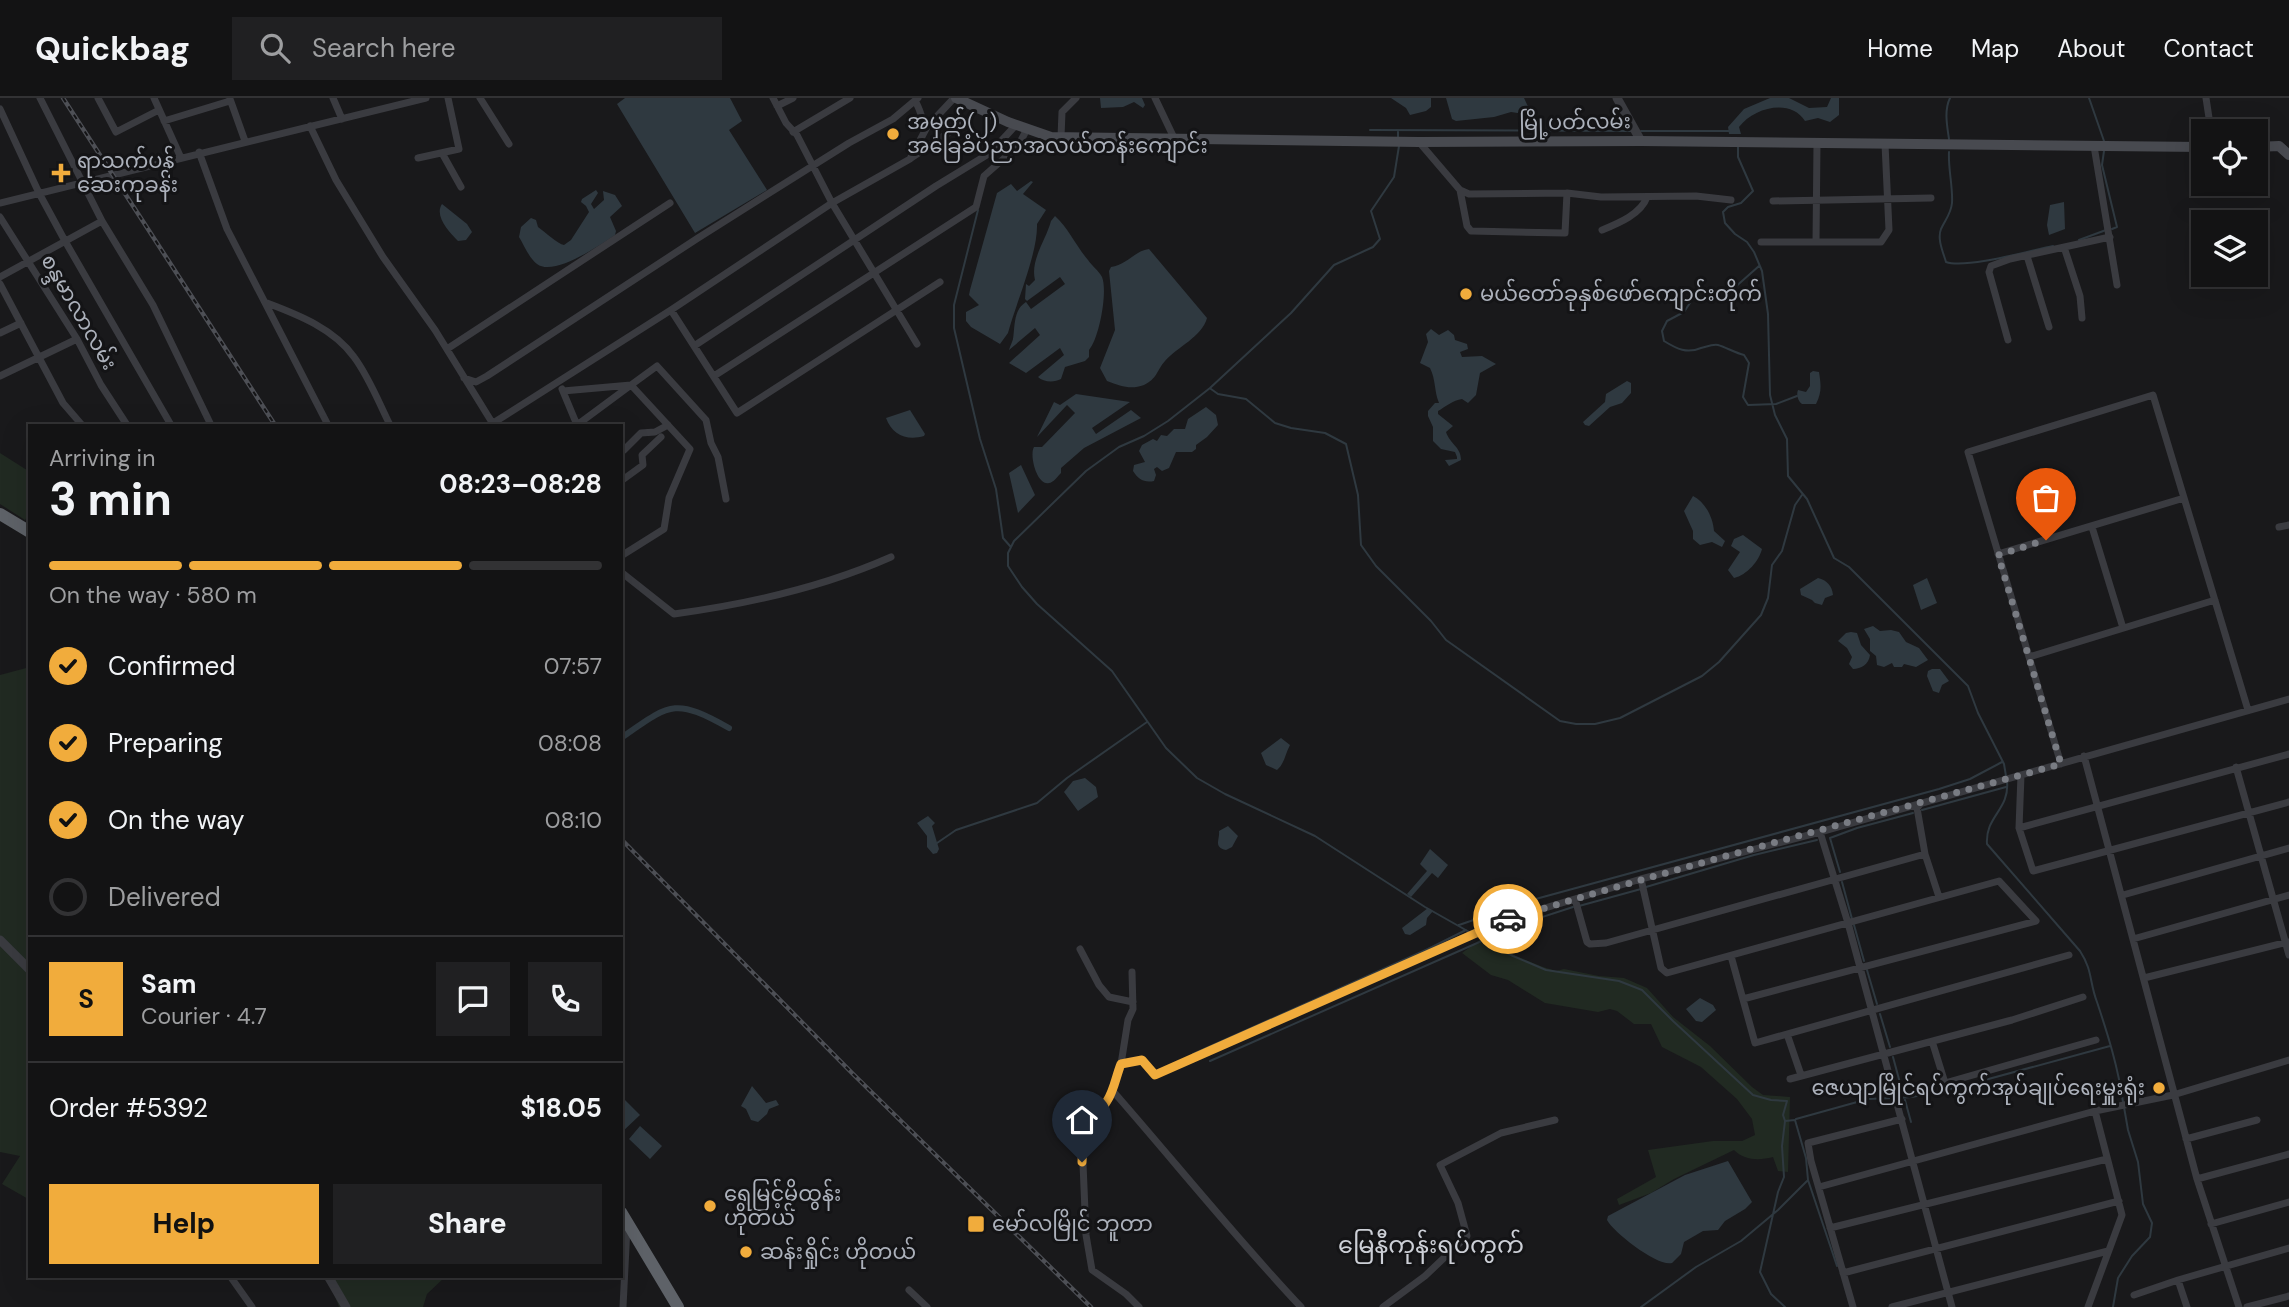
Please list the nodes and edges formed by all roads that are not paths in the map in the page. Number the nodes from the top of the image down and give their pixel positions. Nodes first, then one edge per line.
1 (40, 98) edge
2 (109, 98) edge
3 (154, 98) edge
4 (333, 98) edge
5 (426, 98) edge
6 (448, 98) edge
7 (480, 98) edge
8 (793, 98) edge
9 (850, 98) edge
10 (955, 98) edge
11 (1076, 98) edge
12 (1155, 98) edge
13 (1617, 98) edge
14 (2206, 98) edge
15 (916, 99) edge
16 (99, 100) edge
17 (230, 100) edge
18 (775, 102) edge
19 (0, 109) edge
20 (159, 110) junction
21 (342, 118) junction
22 (2210, 119) edge
23 (164, 121) junction
24 (963, 123) dead end
25 (1016, 125) junction
26 (310, 126) junction
27 (927, 127) junction
28 (1027, 129) junction
29 (793, 132) junction
30 (1061, 137) junction
31 (1175, 139) junction
32 (245, 141) junction
33 (1641, 141) junction
34 (1419, 142) junction
35 (1817, 143) junction
36 (509, 144) dead end
37 (1885, 144) junction
38 (2284, 144) edge
39 (2094, 146) junction
40 (2191, 147) edge
41 (199, 152) junction
42 (442, 153) junction
43 (2289, 155) edge
44 (181, 158) junction
45 (418, 158) dead end
46 (910, 159) junction
47 (813, 166) junction
48 (82, 182) junction
49 (461, 187) dead end
50 (1460, 190) junction
51 (40, 193) junction
52 (1567, 193) junction
53 (1647, 197) junction
54 (1931, 198) dead end
55 (1887, 199) junction
56 (1731, 200) dead end
57 (1773, 201) dead end
58 (1815, 201) junction
59 (0, 203) edge
60 (670, 203) dead end
61 (832, 203) junction
62 (0, 217) edge
63 (102, 221) junction
64 (1602, 230) dead end
65 (2110, 237) junction
66 (854, 240) junction
67 (65, 241) junction
68 (1761, 242) dead end
69 (1816, 242) junction
70 (2064, 247) junction
71 (2027, 256) junction
72 (29, 261) junction
73 (876, 273) junction
74 (0, 277) edge
75 (940, 282) dead end
76 (0, 284) edge
77 (2117, 285) dead end
78 (266, 303) junction
79 (897, 309) junction
80 (671, 310) junction
81 (2082, 318) dead end
82 (21, 323) junction
83 (2049, 327) dead end
84 (0, 333) edge
85 (77, 339) junction
86 (2008, 340) dead end
87 (917, 344) dead end
88 (694, 346) junction
89 (447, 349) junction
90 (40, 358) junction
91 (0, 376) edge
92 (714, 376) junction
93 (464, 378) junction
94 (559, 382) junction
95 (631, 385) junction
96 (563, 391) junction
97 (81, 424) edge
98 (126, 424) edge
99 (170, 424) edge
100 (211, 424) edge
101 (327, 424) edge
102 (389, 424) edge
103 (491, 424) edge
104 (577, 424) edge
105 (578, 424) edge
106 (668, 425) junction
107 (661, 437) dead end
108 (624, 450) dead end
109 (623, 480) edge
110 (2184, 498) junction
111 (726, 499) dead end
112 (0, 514) edge
113 (2289, 525) edge
114 (2092, 527) junction
115 (2279, 527) dead end
116 (28, 531) edge
117 (623, 555) edge
118 (1998, 555) junction
119 (891, 557) dead end
120 (623, 574) edge
121 (2215, 600) junction
122 (2123, 628) junction
123 (2029, 657) junction
124 (2289, 699) edge
125 (2248, 710) junction
126 (2289, 754) edge
127 (2084, 756) junction
128 (2061, 764) junction
129 (2236, 767) junction
130 (2018, 776) junction
131 (1921, 802) junction
132 (2289, 802) edge
133 (2097, 807) junction
134 (2248, 813) junction
135 (2019, 828) junction
136 (1820, 832) junction
137 (2289, 848) edge
138 (2109, 850) junction
139 (1925, 854) junction
140 (2261, 855) junction
141 (1641, 879) junction
142 (1834, 879) junction
143 (2123, 895) junction
144 (2289, 895) edge
145 (1939, 897) junction
146 (1575, 899) junction
147 (2275, 900) junction
148 (1848, 923) junction
149 (1653, 931) junction
150 (2133, 939) junction
151 (0, 940) edge
152 (2287, 942) edge
153 (1080, 949) dead end
154 (2289, 955) edge
155 (2069, 956) dead end
156 (1731, 957) junction
157 (1860, 967) junction
158 (28, 968) edge
159 (1132, 972) dead end
160 (2144, 978) junction
161 (2083, 997) dead end
162 (1743, 999) junction
163 (1133, 1002) junction
164 (1871, 1011) junction
165 (1787, 1034) junction
166 (2096, 1040) dead end
167 (1932, 1041) junction
168 (1884, 1054) junction
169 (2289, 1060) edge
170 (1121, 1064) junction
171 (1801, 1076) junction
172 (1790, 1079) dead end
173 (1112, 1090) junction
174 (2173, 1095) junction
175 (2095, 1111) junction
176 (1902, 1119) junction
177 (1555, 1120) dead end
178 (2257, 1120) dead end
179 (2186, 1139) junction
180 (2289, 1154) edge
181 (2107, 1158) junction
182 (1913, 1162) junction
183 (2197, 1179) junction
184 (1819, 1187) junction
185 (2119, 1201) junction
186 (2289, 1202) edge
187 (1925, 1204) junction
188 (624, 1217) edge
189 (2211, 1224) junction
190 (1830, 1228) junction
191 (1937, 1248) junction
192 (2289, 1248) edge
193 (2108, 1251) junction
194 (2225, 1266) junction
195 (1843, 1273) junction
196 (231, 1278) edge
197 (329, 1278) edge
198 (2178, 1280) junction
199 (909, 1290) dead end
200 (1948, 1293) junction
201 (2134, 1295) dead end
202 (2289, 1296) edge
203 (2085, 1306) edge
204 (252, 1307) edge
205 (346, 1307) edge
206 (623, 1307) edge
207 (678, 1307) edge
208 (927, 1307) edge
209 (1139, 1307) edge
210 (1301, 1307) edge
211 (1383, 1307) edge
212 (1853, 1307) edge
213 (1892, 1307) edge
214 (1952, 1307) edge
215 (2187, 1307) edge
216 (2239, 1307) edge
217 (2247, 1307) edge

1 - 48 street
2 - 16 street
3 - 20 street
4 - 21 street
5 - 21 street
6 - 42 street
7 - 36 street
8 - 18 street
9 - 29 street
10 - 25 main road, မြို့ပတ်လမ်း
10 - 27 street
11 - 30 street
12 - 31 street
13 - 33 street
14 - 22 street
15 - 27 street
15 - 47 street
16 - 20 street
17 - 23 street
17 - 32 street
18 - 29 street
19 - 51 street
20 - 23 street
21 - 26 street
23 - 44 street
24 - 46 street
25 - 28 main road, မြို့ပတ်လမ်း
25 - 66 street
26 - 32 street
26 - 89 street
27 - 46 street
28 - 30 main road, မြို့ပတ်လမ်း
28 - 73 street
29 - 47 street
30 - 31 main road, မြို့ပတ်လမ်း
31 - 34 main road, မြို့ပတ်လမ်း
32 - 41 street
33 - 34 main road, မြို့ပတ်လမ်း
33 - 35 main road, မြို့ပတ်လမ်း
34 - 50 street
35 - 37 main road, မြို့ပတ်လမ်း
35 - 58 street
37 - 39 main road, မြို့ပတ်လမ်း
37 - 55 street
38 - 43 main road
39 - 40 main road, မြို့ပတ်လမ်း
39 - 65 street
41 - 44 street
41 - 78 street
42 - 45 street
42 - 49 street
44 - 48 street
46 - 61 street
47 - 61 street
47 - 93 street
48 - 51 street
48 - 63 street
50 - 52 street
50 - 52 street
51 - 59 street
51 - 67 street
52 - 53 street
53 - 56 street
53 - 64 street
54 - 55 street
55 - 58 street
55 - 69 street
57 - 58 street
58 - 69 street
60 - 89 street
61 - 66 street
61 - 80 street
62 - 72 street, စန္ဒမာလာလမ်း
63 - 67 street
63 - 100 street
65 - 70 street
65 - 77 street
66 - 73 street
66 - 88 street
67 - 72 street
67 - 99 street
68 - 69 street
70 - 71 street
70 - 81 street
71 - 83 street
71 - 86 street
72 - 74 street
72 - 85 street, စန္ဒမာလာလမ်း
73 - 79 street
73 - 92 street
75 - 79 street
76 - 82 street
78 - 101 street
78 - 102 street
79 - 87 street
79 - 92 street
80 - 88 street
80 - 94 street
82 - 84 street
82 - 90 street
85 - 90 street
85 - 98 street, စန္ဒမာလာလမ်း
88 - 92 street
89 - 93 street
90 - 91 street
90 - 97 street
93 - 103 street
94 - 96 street
94 - 103 street
95 - 96 street
95 - 105 street
95 - 106 street
95 - 111 street
96 - 104 street
106 - 108 street
106 - 117 street
107 - 109 street
110 - 114 street
110 - 118 street
110 - 121 street
112 - 116 highway
113 - 115 street
114 - 118 street
114 - 122 street
118 - 123 street
119 - 120 street
121 - 122 street
121 - 125 street
122 - 123 street
123 - 128 street
124 - 125 street
125 - 127 street
126 - 129 street
127 - 128 street
127 - 133 street
128 - 130 street
129 - 133 street
129 - 134 street
130 - 131 street
130 - 135 street
131 - 136 street
131 - 139 street
132 - 134 street
133 - 135 street
133 - 138 street
134 - 138 street
134 - 140 street
135 - 138 street
136 - 141 street
136 - 142 street
137 - 140 street
138 - 143 street
139 - 142 street
139 - 145 street
140 - 143 street
140 - 147 street
141 - 146 street
141 - 149 street
142 - 148 street
142 - 149 street
143 - 150 street
144 - 147 street
145 - 148 street
145 - 157 street
146 - 149 street
146 - 170 street
147 - 150 street
147 - 152 street
148 - 156 street
148 - 157 street
149 - 156 street
150 - 160 street
151 - 158 street
152 - 154 street
152 - 160 street
153 - 163 street
155 - 164 street
156 - 162 street
157 - 162 street
157 - 164 street
159 - 163 street
160 - 174 street
161 - 167 street
162 - 165 street
163 - 170 street
164 - 165 street
164 - 168 street
165 - 171 street
166 - 167 street
167 - 168 street
168 - 171 street
168 - 176 street
169 - 174 street
170 - 173 street
171 - 172 street
173 - 209 street
173 - 210 street
174 - 175 street
174 - 179 street
175 - 181 street
175 - 182 street
176 - 182 street
176 - 184 street
177 - 211 street
178 - 179 street
179 - 183 street
180 - 183 street
181 - 185 street
181 - 187 street
182 - 184 street
182 - 187 street
183 - 189 street
184 - 190 street
185 - 191 street
185 - 193 street
186 - 189 street
187 - 190 street
187 - 191 street
188 - 206 street
188 - 207 highway
189 - 194 street
190 - 195 street
191 - 195 street
191 - 200 street
192 - 194 street
193 - 200 street
193 - 203 street
194 - 198 street
194 - 216 street
195 - 212 street
196 - 204 street
197 - 205 street
198 - 201 street
198 - 215 street
199 - 208 street
200 - 213 street
200 - 214 street
202 - 217 street

